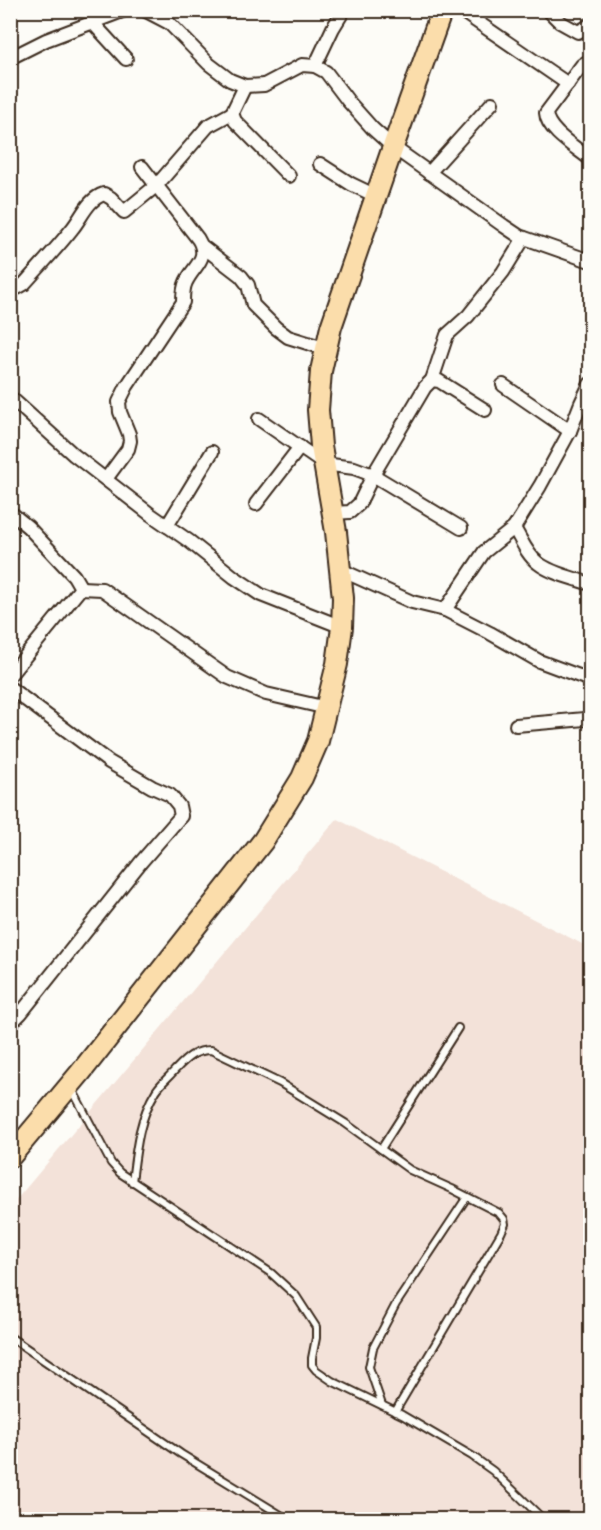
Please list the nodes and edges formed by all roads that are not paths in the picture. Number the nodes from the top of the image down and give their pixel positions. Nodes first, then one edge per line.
1 (125, 10) edge
2 (144, 10) edge
3 (345, 10) edge
4 (442, 10) edge
5 (460, 10) edge
6 (548, 10) edge
7 (92, 22) junction
8 (591, 24) edge
9 (10, 58) edge
10 (126, 59) dead end
11 (591, 64) edge
12 (315, 66) junction
13 (568, 84) junction
14 (245, 86) junction
15 (492, 103) dead end
16 (232, 113) junction
17 (393, 147) junction
18 (591, 159) edge
19 (320, 164) dead end
20 (142, 167) dead end
21 (429, 173) junction
22 (289, 176) dead end
23 (157, 185) junction
24 (376, 196) junction
25 (524, 238) junction
26 (202, 246) junction
27 (590, 259) edge
28 (10, 287) edge
29 (327, 349) junction
30 (432, 381) junction
31 (591, 384) edge
32 (503, 385) dead end
33 (10, 397) edge
34 (485, 410) dead end
35 (259, 419) dead end
36 (570, 431) junction
37 (300, 447) junction
38 (212, 452) dead end
39 (324, 464) junction
40 (373, 475) junction
41 (106, 479) junction
42 (256, 504) dead end
43 (10, 512) edge
44 (333, 513) junction
45 (167, 526) junction
46 (461, 528) dead end
47 (514, 528) junction
48 (341, 570) junction
49 (591, 584) edge
50 (81, 588) junction
51 (445, 610) junction
52 (342, 627) junction
53 (10, 675) edge
54 (591, 680) edge
55 (10, 688) edge
56 (327, 708) junction
57 (591, 720) edge
58 (516, 725) dead end
59 (10, 1024) edge
60 (458, 1028) dead end
61 (70, 1085) junction
62 (381, 1149) junction
63 (10, 1157) edge
64 (132, 1182) junction
65 (467, 1197) junction
66 (10, 1337) edge
67 (382, 1405) junction
68 (395, 1412) junction
69 (288, 1520) edge
70 (544, 1520) edge

1 - 7 street
2 - 14 street
3 - 12 street
4 - 17 main road
5 - 13 street
6 - 8 street
7 - 9 street
7 - 10 street
11 - 13 street
12 - 14 street
12 - 17 street
13 - 18 street
14 - 16 street
15 - 21 street
16 - 22 street
16 - 23 street
17 - 21 street
17 - 24 main road
19 - 24 street
20 - 23 street
21 - 25 street
23 - 26 street
23 - 28 street
24 - 29 main road
25 - 27 street
25 - 30 street
26 - 29 street
26 - 41 street
29 - 39 main road
30 - 34 street
30 - 40 street
31 - 36 street
32 - 36 street
33 - 41 street
35 - 37 street
36 - 47 street
37 - 39 street
37 - 42 street
38 - 45 street
39 - 40 street
39 - 44 main road
40 - 44 street
40 - 46 street
41 - 45 street
43 - 50 street
44 - 48 main road
45 - 52 street
47 - 49 street
47 - 51 street
48 - 51 street
48 - 52 main road
50 - 53 street
50 - 56 street
51 - 54 street
52 - 56 main road
55 - 59 street
56 - 61 main road
57 - 58 street
60 - 62 lane
61 - 63 main road
61 - 64 lane
62 - 64 lane
62 - 65 lane
64 - 67 lane
65 - 67 lane
65 - 68 lane
66 - 69 lane
67 - 68 lane
68 - 70 lane

